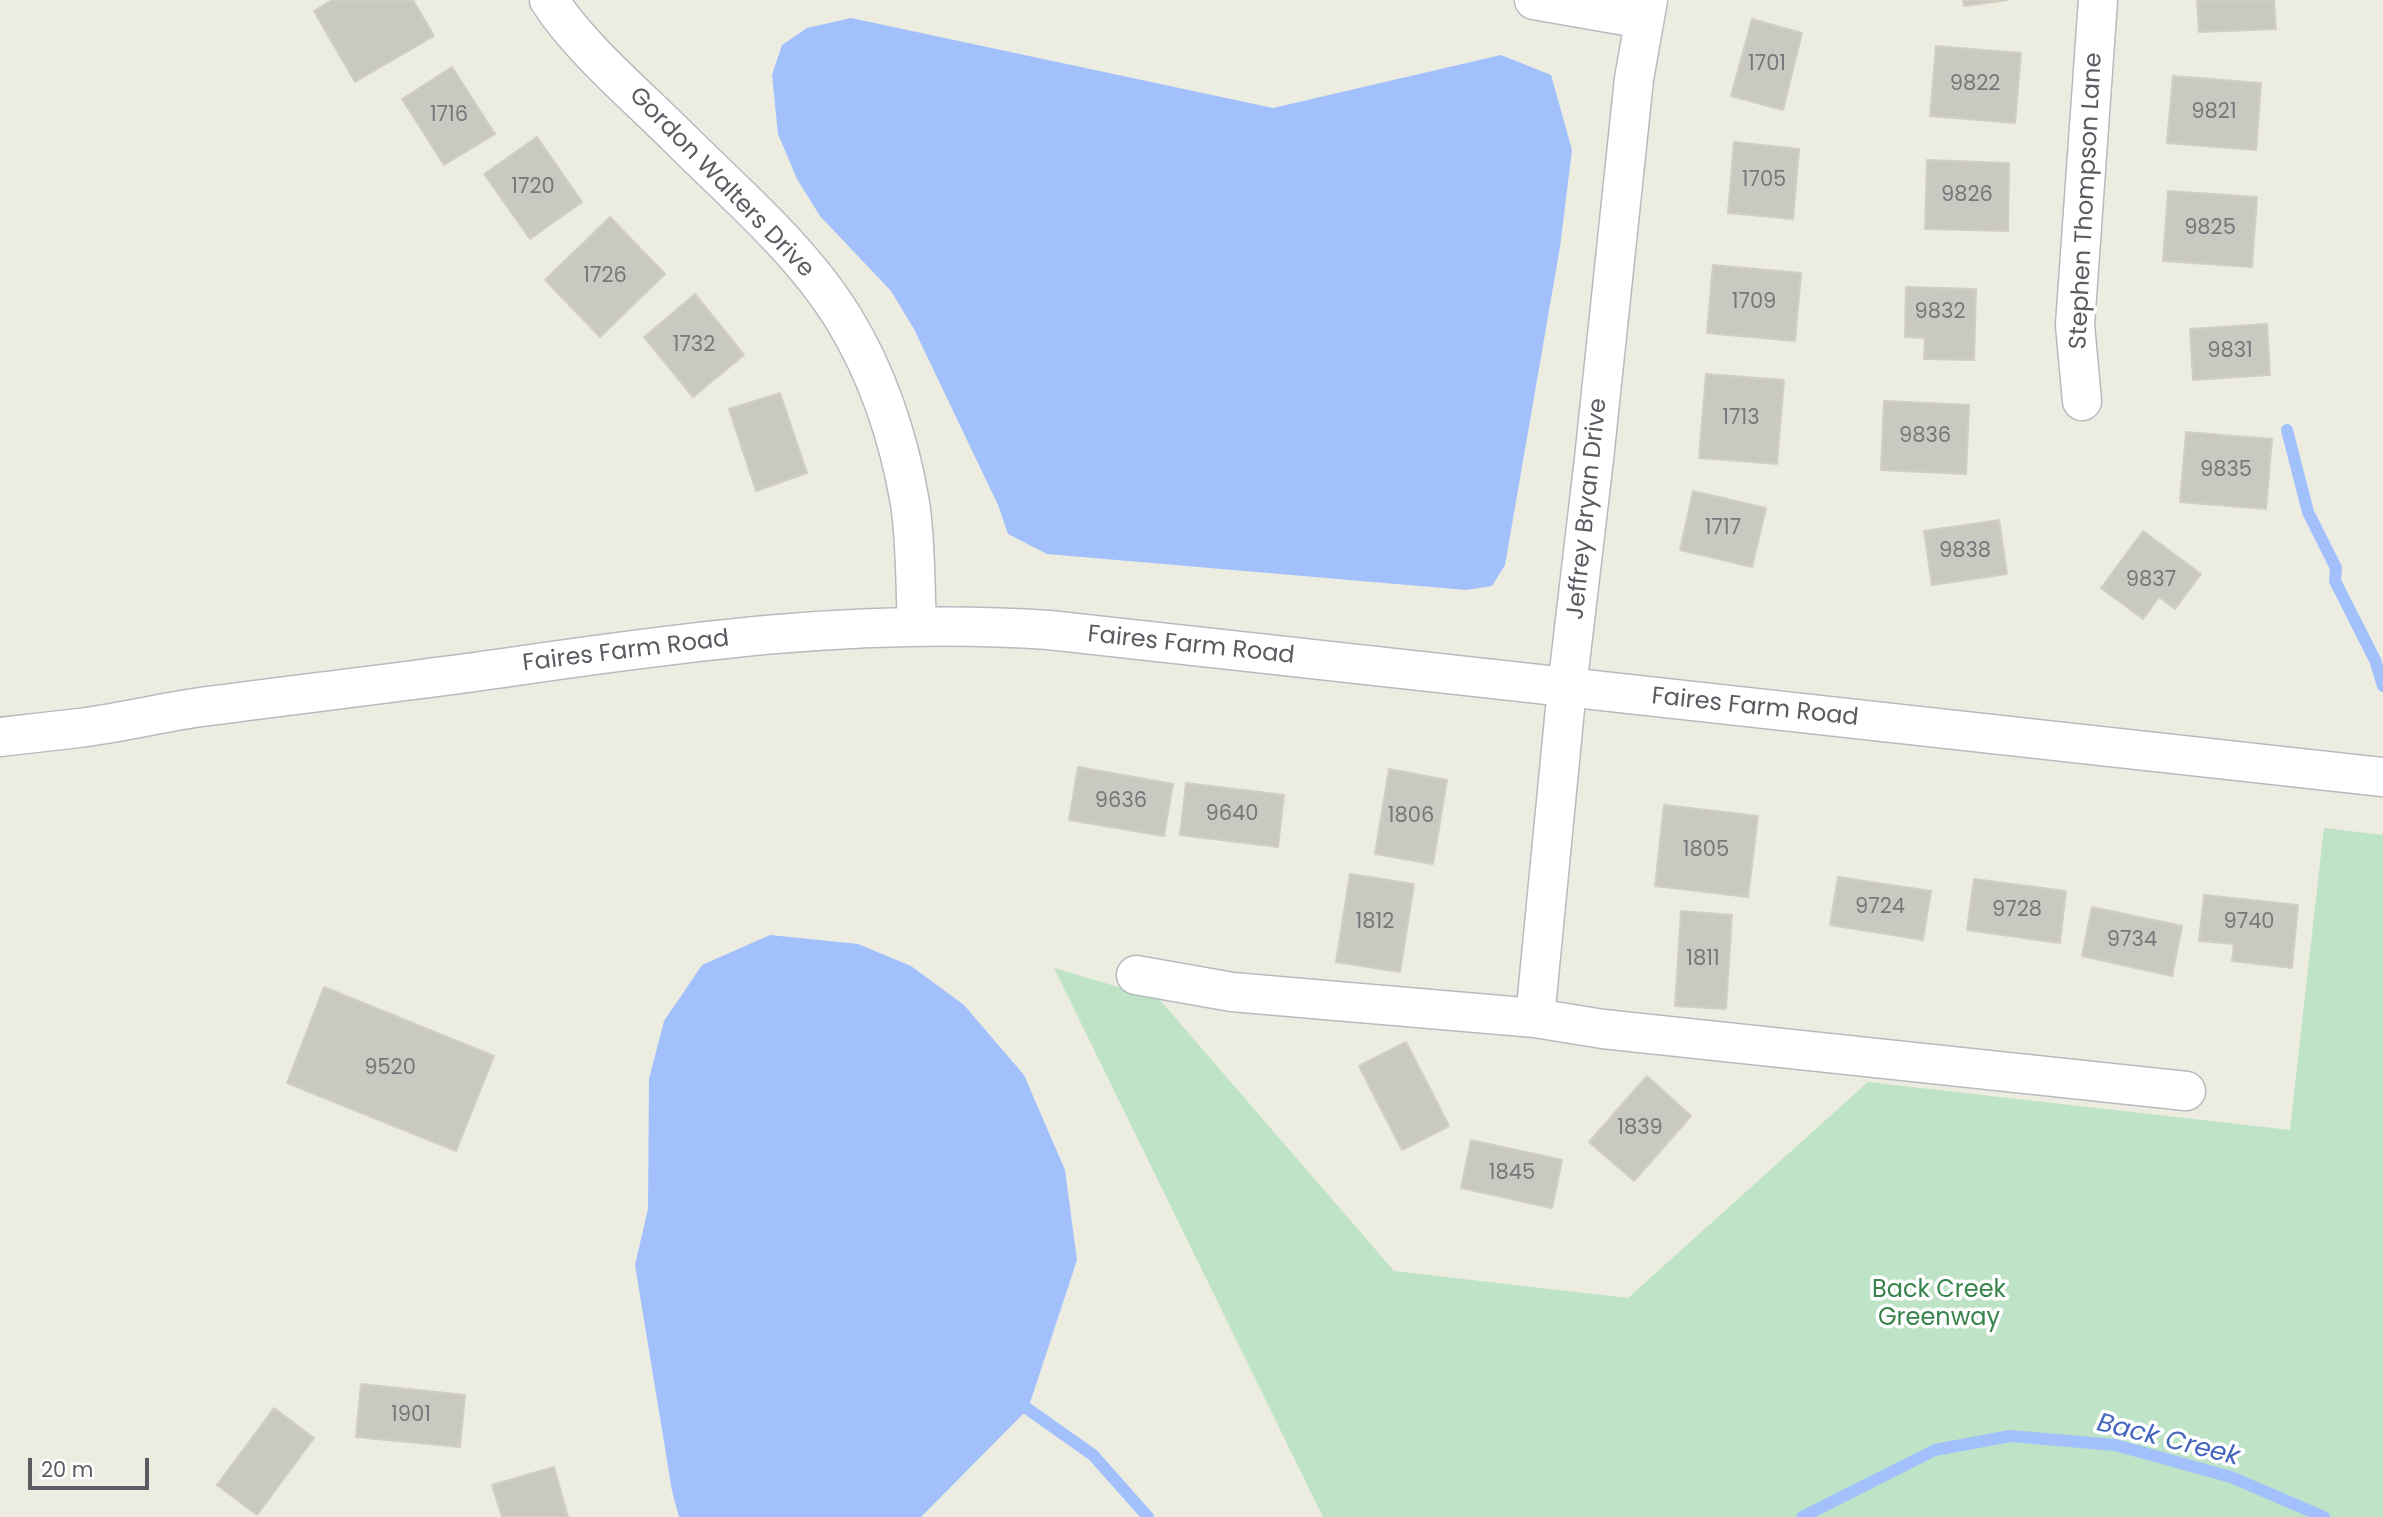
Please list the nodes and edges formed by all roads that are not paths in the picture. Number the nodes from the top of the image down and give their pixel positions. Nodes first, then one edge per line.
1 (549, 0) edge
2 (1534, 0) edge
3 (2098, 0) edge
4 (1646, 9) edge
5 (2081, 401) dead end
6 (917, 625) junction
7 (1567, 688) junction
8 (0, 737) edge
9 (2383, 777) edge
10 (1136, 975) dead end
11 (1535, 1018) junction
12 (2186, 1091) dead end

1 - 6 street, Gordon Walters Drive
2 - 4 street
3 - 5 street, Stephen Thompson Lane
4 - 7 street, Jeffrey Bryan Drive
6 - 7 street, Faires Farm Road
6 - 8 street, Faires Farm Road
7 - 9 street, Faires Farm Road
7 - 11 street, Jeffrey Bryan Drive
10 - 11 street
11 - 12 street

